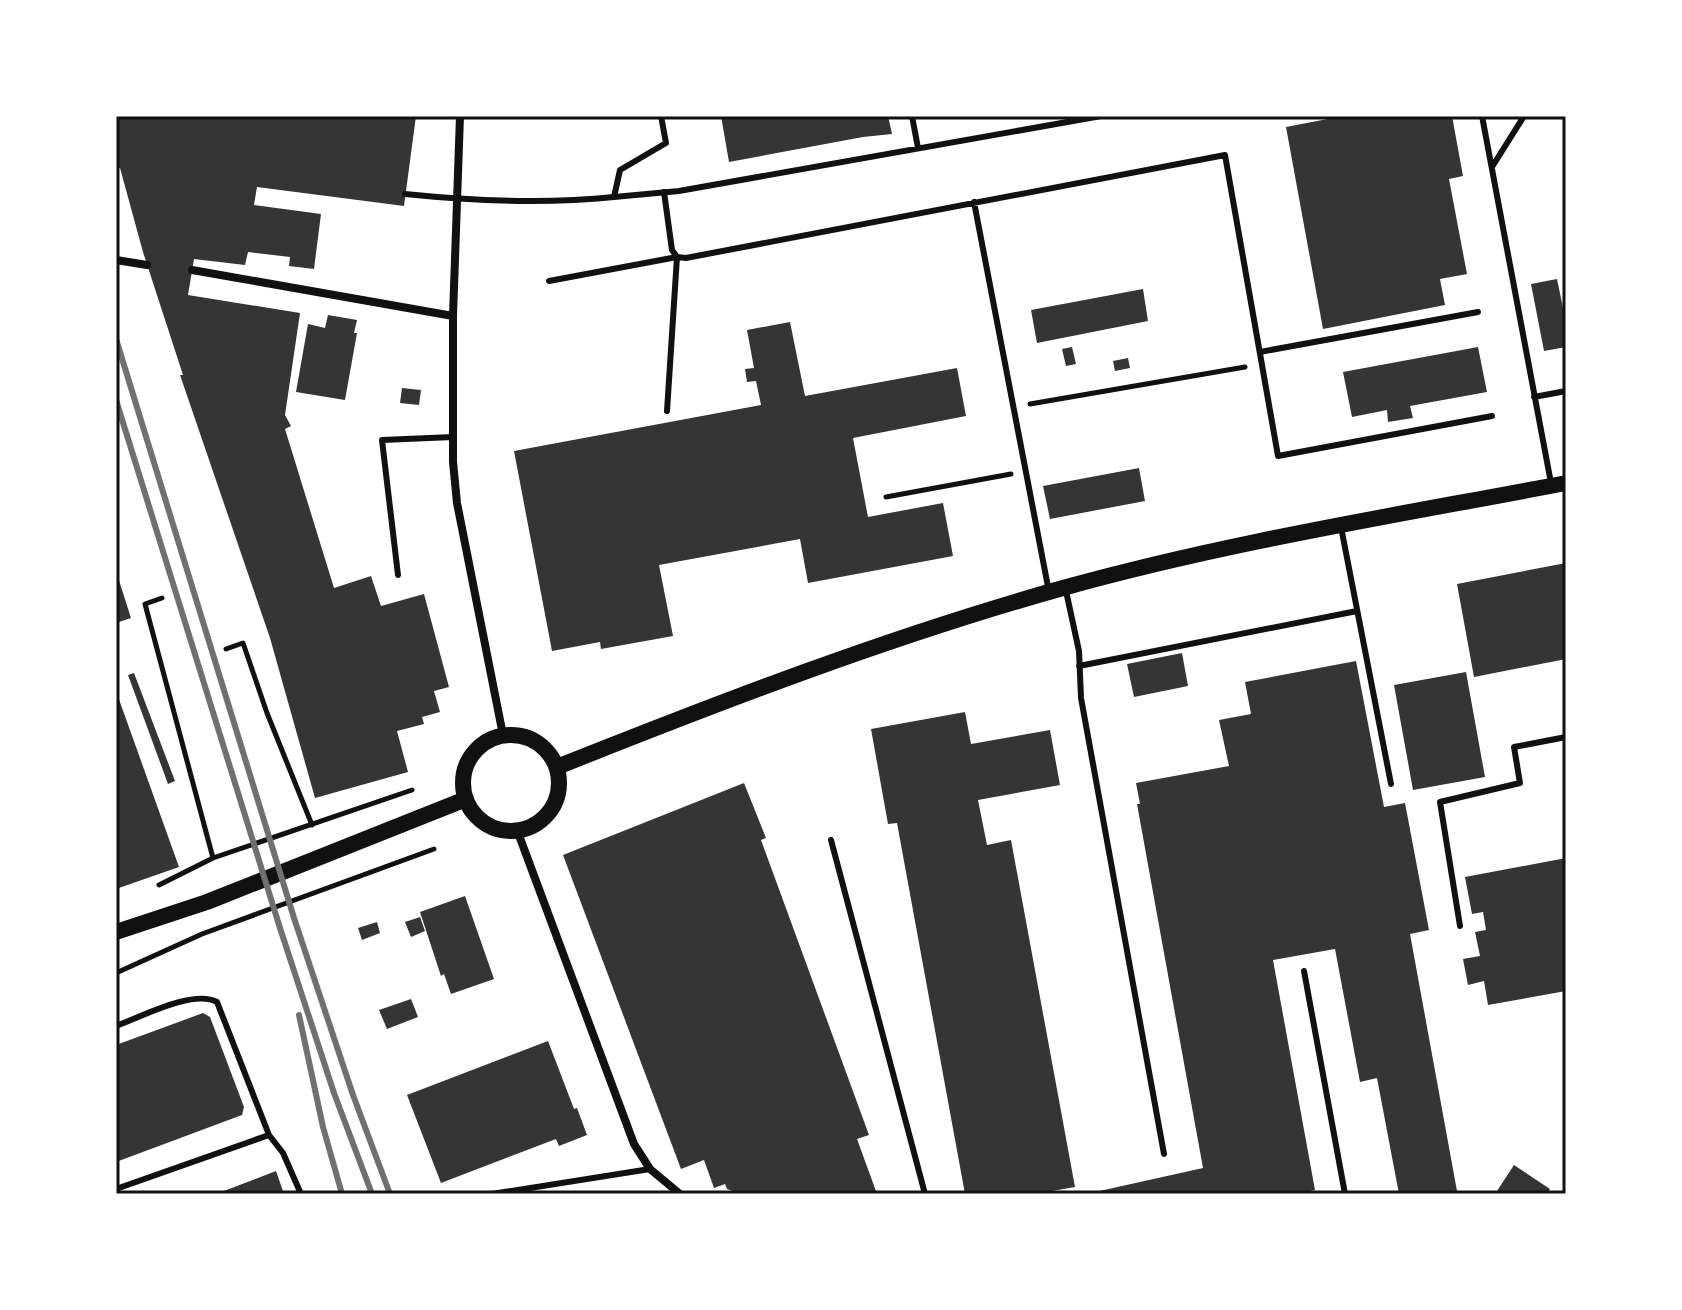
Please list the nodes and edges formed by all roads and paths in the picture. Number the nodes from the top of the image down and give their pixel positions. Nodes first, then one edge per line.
1 (460, 116) edge
2 (661, 116) edge
3 (912, 116) edge
4 (1101, 116) edge
5 (1482, 116) edge
6 (1524, 116) edge
7 (918, 148) junction
8 (1492, 167) junction
9 (664, 192) junction
10 (405, 194) dead end
11 (614, 197) junction
12 (457, 198) junction
13 (974, 202) junction
14 (677, 257) junction
15 (116, 260) edge
16 (147, 265) dead end
17 (192, 270) dead end
18 (549, 281) dead end
19 (1478, 312) dead end
20 (453, 316) junction
21 (1260, 352) junction
22 (1262, 364) junction
23 (1566, 391) edge
24 (1534, 397) junction
25 (1014, 407) junction
26 (667, 411) dead end
27 (1492, 416) dead end
28 (453, 437) junction
29 (1026, 471) junction
30 (1559, 485) edge
31 (886, 497) dead end
32 (1341, 527) junction
33 (398, 575) dead end
34 (1057, 590) junction
35 (162, 598) dead end
36 (1357, 611) junction
37 (226, 649) dead end
38 (1079, 666) junction
39 (503, 735) junction
40 (1566, 737) edge
41 (557, 767) junction
42 (1391, 784) dead end
43 (412, 790) dead end
44 (466, 799) junction
45 (312, 825) junction
46 (517, 830) junction
47 (831, 840) dead end
48 (434, 849) dead end
49 (213, 858) junction
50 (159, 885) dead end
51 (1460, 926) dead end
52 (116, 932) edge
53 (1304, 971) dead end
54 (116, 973) edge
55 (116, 1026) edge
56 (269, 1135) junction
57 (1164, 1154) dead end
58 (650, 1169) junction
59 (116, 1189) edge
60 (301, 1194) edge
61 (492, 1194) edge
62 (680, 1194) edge
63 (925, 1194) edge
64 (1345, 1194) edge

1 - 12 street
2 - 11 lane
3 - 7 lane
4 - 7 lane
5 - 8 lane
6 - 8 lane
7 - 9 lane
8 - 24 lane
9 - 11 lane
9 - 14 lane
10 - 12 lane
11 - 12 lane
12 - 20 street
13 - 14 lane
13 - 21 lane
13 - 25 lane
14 - 18 lane
14 - 26 lane
15 - 16 street
17 - 20 street
19 - 21 lane
20 - 28 street
21 - 22 lane
22 - 25 path
22 - 27 lane
23 - 24 lane
24 - 30 lane
25 - 29 lane
28 - 33 lane
28 - 39 street
29 - 31 path
29 - 34 lane
30 - 32 main road
32 - 34 main road
32 - 36 lane
34 - 38 lane
34 - 41 main road
35 - 49 path
36 - 38 lane
36 - 42 lane
37 - 45 path
38 - 57 lane
39 - 41 main road
39 - 44 main road
40 - 51 lane
41 - 46 main road
43 - 45 path
44 - 46 main road
44 - 52 main road
45 - 49 path
46 - 58 street
47 - 63 lane
48 - 54 path
49 - 50 path
53 - 64 lane
55 - 56 lane
56 - 59 lane
56 - 60 lane
58 - 61 lane
58 - 62 street

